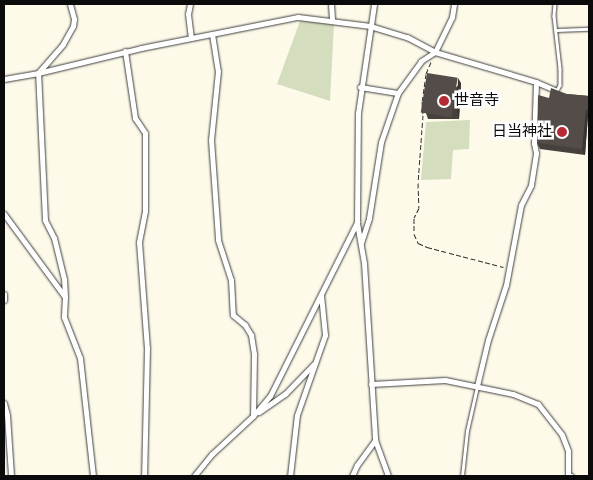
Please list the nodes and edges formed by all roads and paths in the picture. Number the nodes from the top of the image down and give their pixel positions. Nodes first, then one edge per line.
1 (70, 4) edge
2 (190, 4) edge
3 (331, 4) edge
4 (374, 4) edge
5 (454, 4) edge
6 (555, 4) edge
7 (332, 20) junction
8 (370, 26) junction
9 (589, 29) edge
10 (557, 30) junction
11 (212, 34) junction
12 (191, 38) junction
13 (124, 51) junction
14 (435, 52) junction
15 (38, 73) junction
16 (4, 79) edge
17 (536, 82) junction
18 (360, 88) junction
19 (557, 91) junction
20 (398, 93) junction
21 (563, 93) edge
22 (4, 214) edge
23 (357, 222) junction
24 (361, 243) junction
25 (508, 269) junction
26 (320, 293) junction
27 (4, 294) edge
28 (66, 297) junction
29 (4, 300) edge
30 (314, 364) junction
31 (371, 384) junction
32 (477, 386) junction
33 (4, 403) edge
34 (253, 416) junction
35 (375, 440) junction
36 (11, 476) edge
37 (93, 476) edge
38 (144, 476) edge
39 (194, 476) edge
40 (290, 476) edge
41 (352, 476) edge
42 (388, 476) edge
43 (462, 476) edge
44 (571, 476) edge

1 - 15 street
2 - 12 street
3 - 7 street
4 - 8 street
5 - 14 street
6 - 10 lane
7 - 8 street
7 - 11 street
8 - 14 street
8 - 18 street
9 - 10 lane
10 - 19 lane
11 - 12 street
11 - 34 street
12 - 13 street
13 - 15 street
13 - 38 street
14 - 17 street
14 - 20 street
14 - 25 path
15 - 16 street
15 - 28 street
17 - 19 street
17 - 25 street
18 - 20 street
18 - 23 street
19 - 21 street
20 - 24 street
22 - 28 street
23 - 24 street
23 - 26 street
24 - 31 street
25 - 32 street
26 - 30 street
26 - 34 street
27 - 29 street
28 - 37 street
30 - 34 street
30 - 40 street
31 - 32 street
31 - 35 street
32 - 43 lane
32 - 44 street
33 - 36 street
34 - 39 street
35 - 41 street
35 - 42 street

